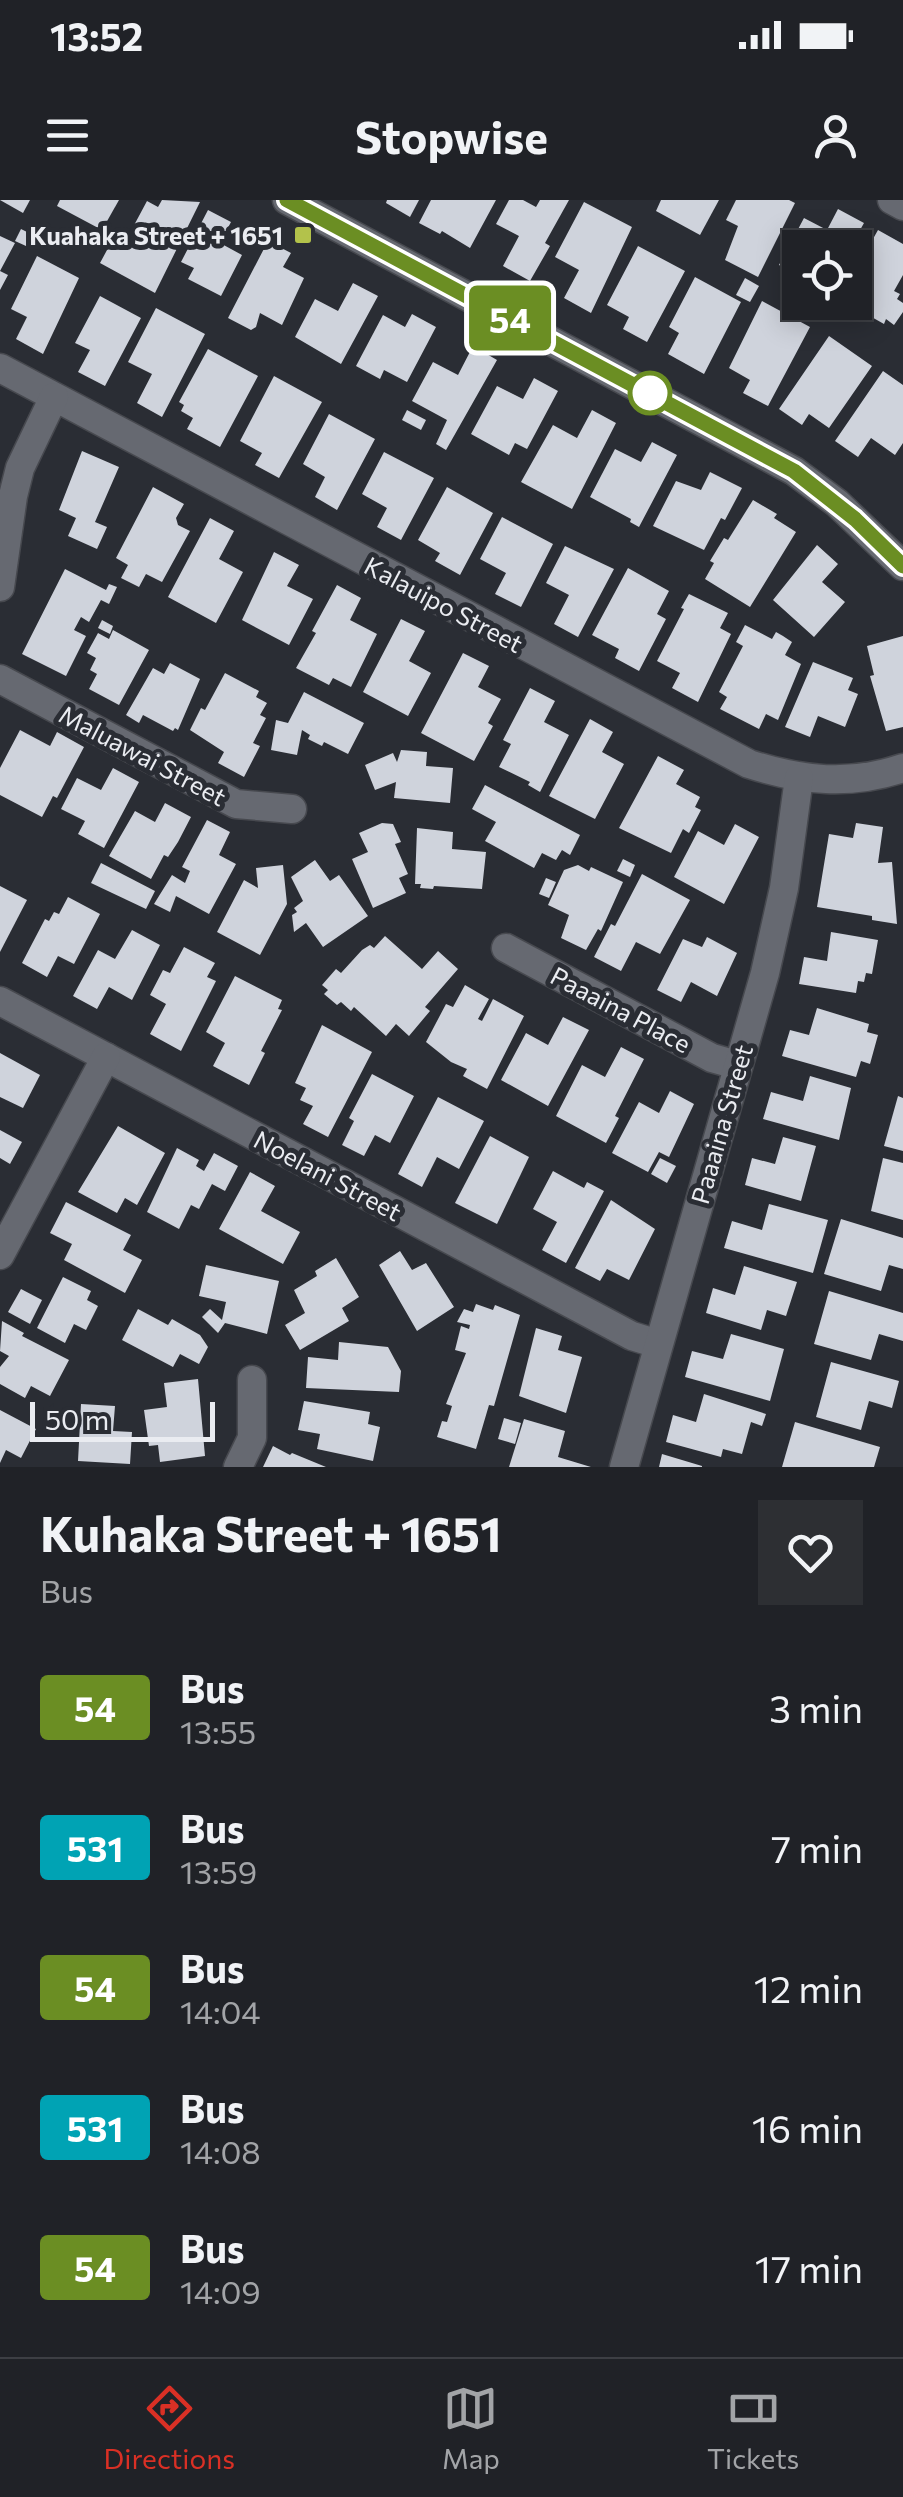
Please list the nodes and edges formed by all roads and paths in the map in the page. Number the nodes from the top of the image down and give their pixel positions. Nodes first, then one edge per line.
1 (287, 200) edge
2 (892, 200) edge
3 (903, 206) edge
4 (0, 368) edge
5 (54, 397) junction
6 (903, 566) edge
7 (0, 587) edge
8 (0, 679) edge
9 (903, 768) edge
10 (799, 778) junction
11 (292, 809) dead end
12 (506, 948) dead end
13 (0, 1000) edge
14 (106, 1057) junction
15 (737, 1065) junction
16 (0, 1255) edge
17 (658, 1344) junction
18 (252, 1380) dead end
19 (238, 1467) edge
20 (624, 1467) edge

1 - 6 street
2 - 3 street
4 - 5 street, Kalauipo Street
5 - 7 street
5 - 10 street, Kalauipo Street
8 - 11 street, Maluawai Street
9 - 10 street, Kalauipo Street
10 - 15 street, Paaaina Street
12 - 15 street, Paaaina Place
13 - 14 street, Noelani Street
14 - 16 street
14 - 17 street, Noelani Street
15 - 17 street, Paaaina Street
17 - 20 street, Paaaina Street
18 - 19 street

